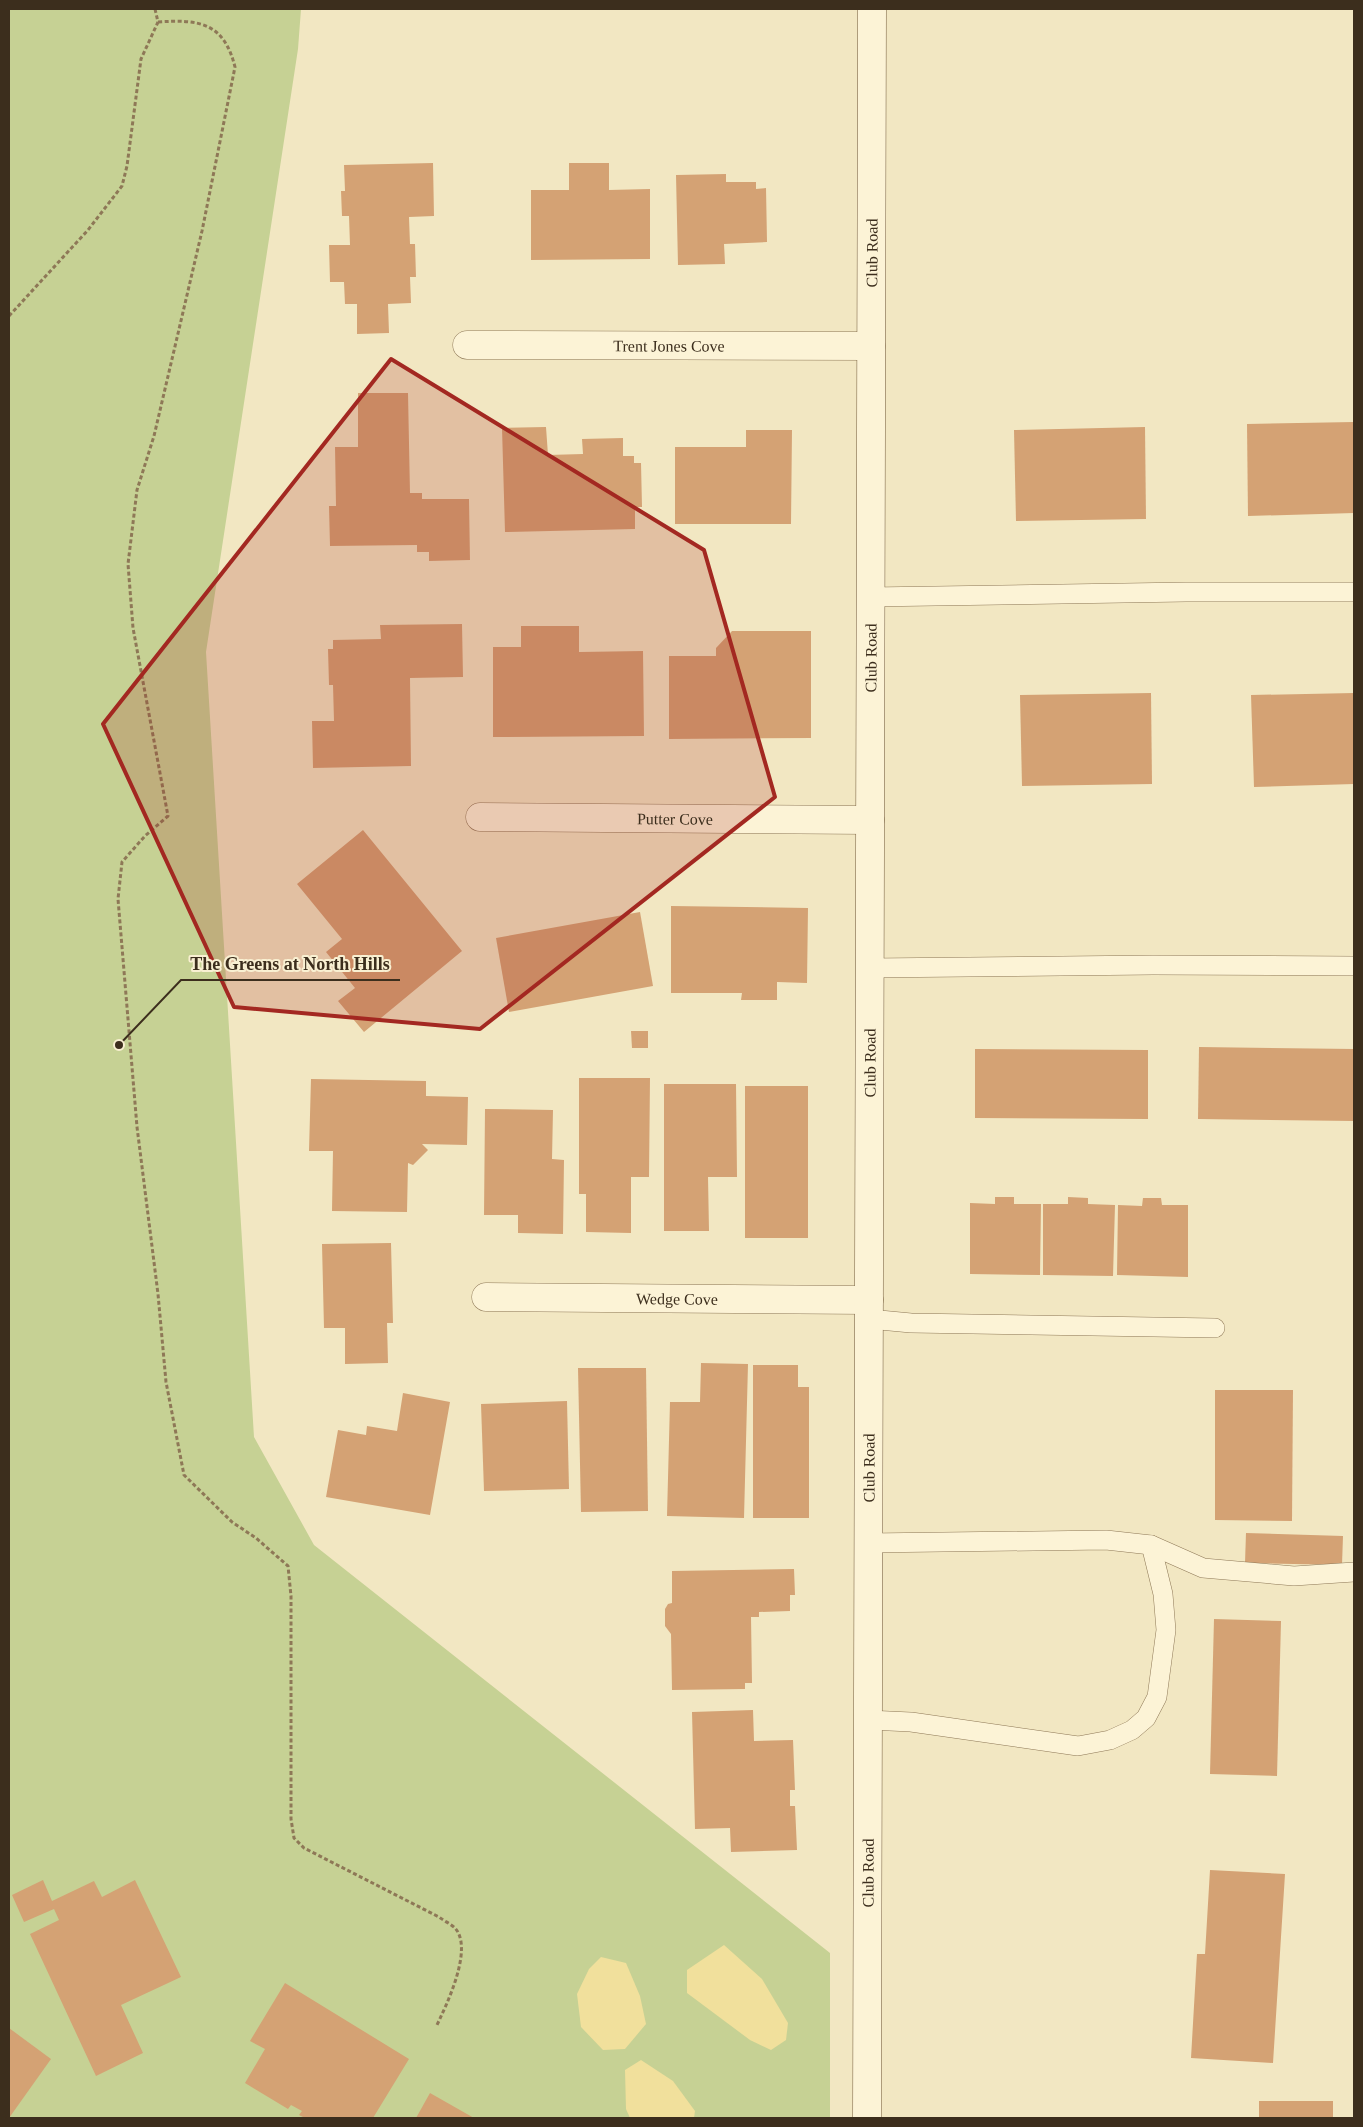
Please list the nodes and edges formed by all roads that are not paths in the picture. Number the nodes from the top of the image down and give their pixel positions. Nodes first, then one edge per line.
1 (872, 9) edge
2 (467, 344) dead end
3 (871, 346) junction
4 (1354, 592) edge
5 (870, 597) junction
6 (480, 817) dead end
7 (870, 820) junction
8 (1354, 966) edge
9 (870, 968) junction
10 (486, 1296) dead end
11 (869, 1310) junction
12 (1215, 1328) dead end
13 (868, 1543) junction
14 (1151, 1545) junction
15 (1354, 1572) edge
16 (868, 1720) junction
17 (867, 2118) edge

1 - 3 street, Club Road
2 - 3 street, Trent Jones Cove
3 - 5 street, Club Road
4 - 5 lane
5 - 7 street, Club Road
6 - 7 street, Putter Cove
7 - 9 street, Club Road
8 - 9 lane
9 - 11 street, Club Road
10 - 11 street, Wedge Cove
11 - 12 lane
11 - 13 street, Club Road
13 - 14 lane
13 - 16 street, Club Road
14 - 15 lane
14 - 16 lane
16 - 17 street, Club Road

